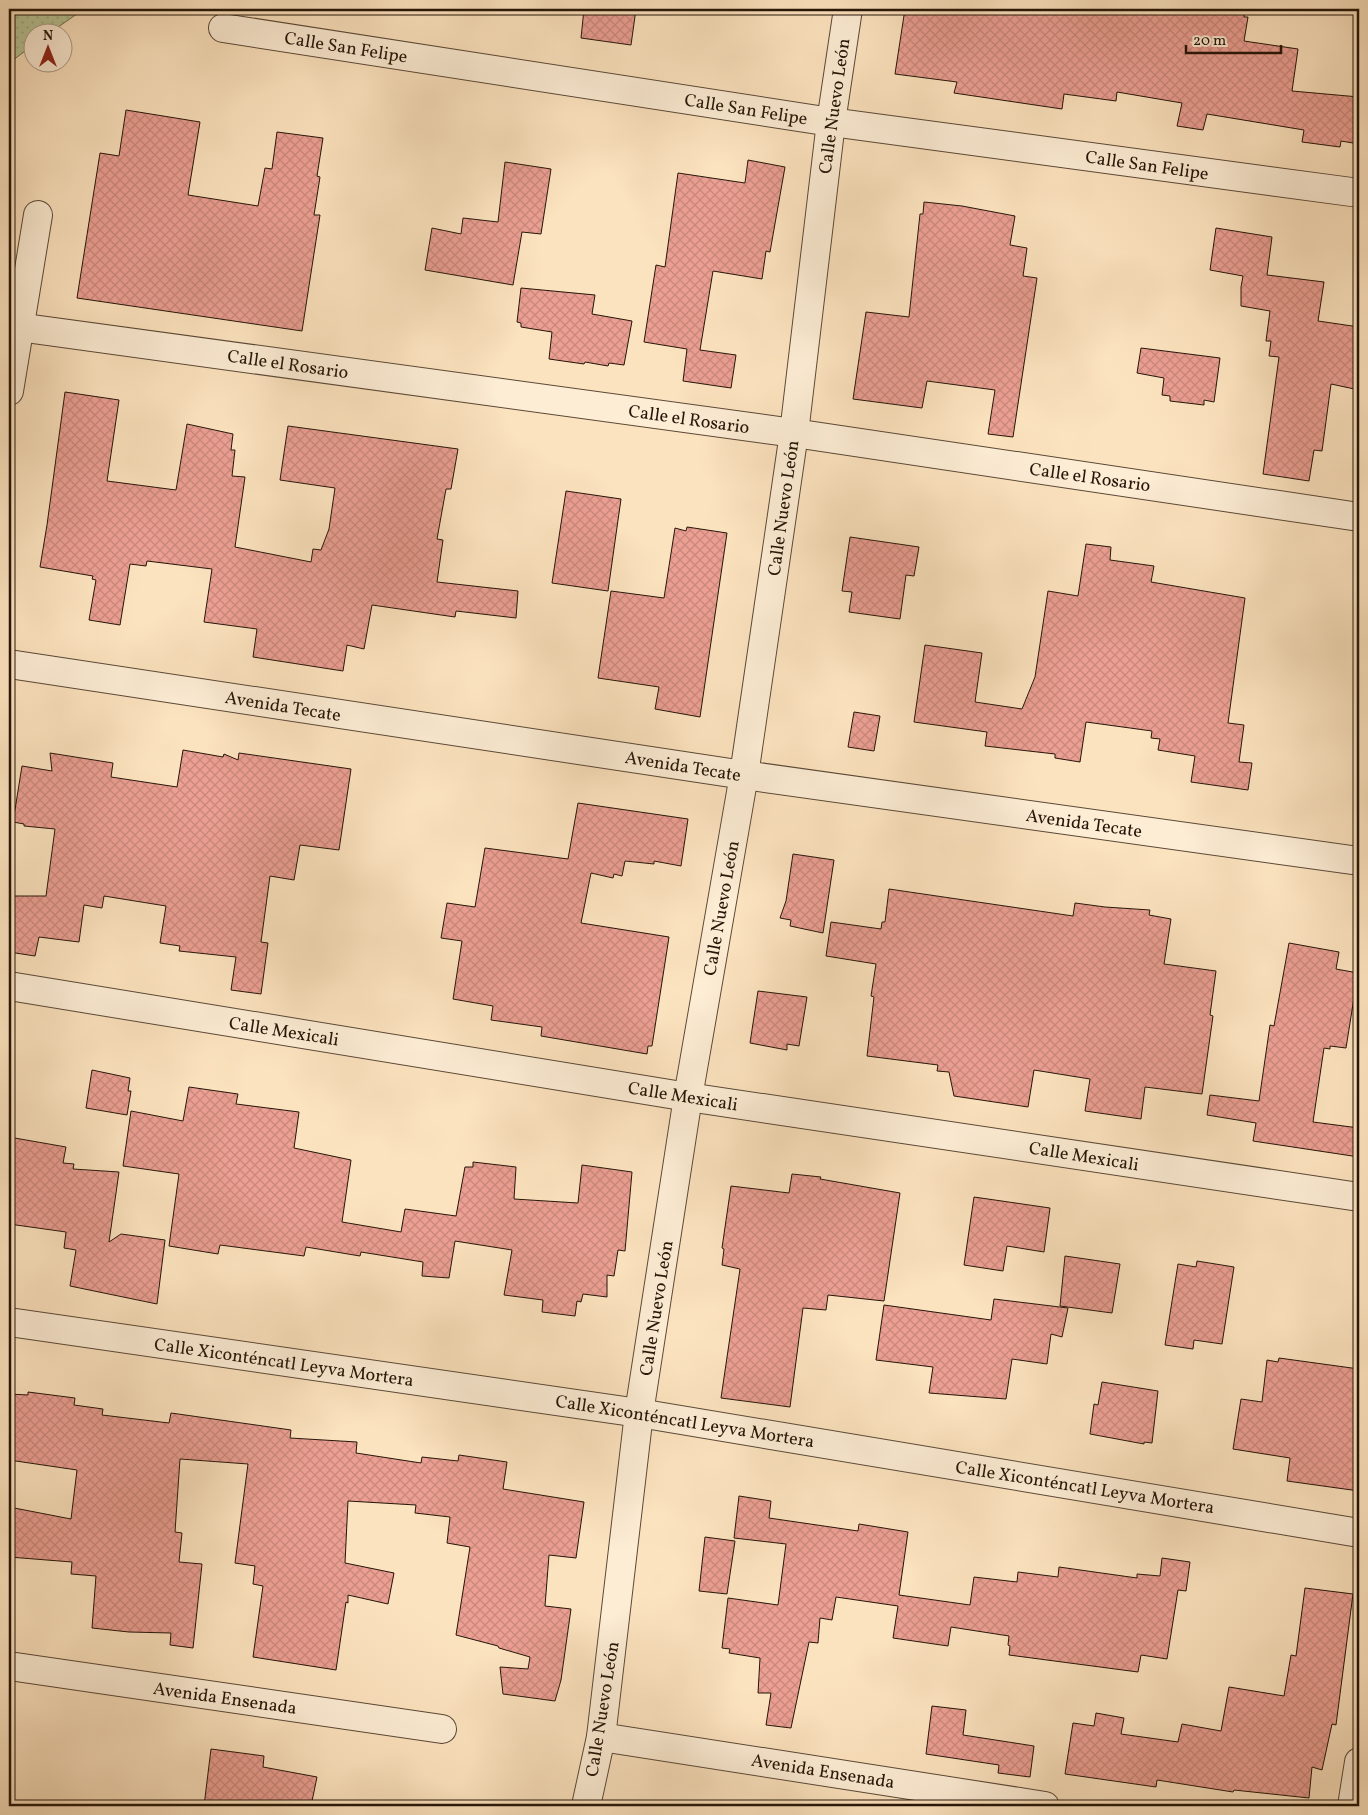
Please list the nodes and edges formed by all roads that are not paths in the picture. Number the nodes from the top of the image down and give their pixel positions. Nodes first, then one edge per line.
1 (848, 9) edge
2 (223, 28) dead end
3 (831, 122) junction
4 (1359, 193) edge
5 (38, 215) dead end
6 (18, 327) junction
7 (9, 392) edge
8 (794, 433) junction
9 (1359, 517) edge
10 (9, 664) edge
11 (744, 776) junction
12 (1359, 861) edge
13 (9, 986) edge
14 (688, 1097) junction
15 (1359, 1198) edge
16 (9, 1322) edge
17 (639, 1413) junction
18 (1359, 1533) edge
19 (9, 1666) edge
20 (442, 1729) dead end
21 (601, 1737) junction
22 (1359, 1762) edge
23 (586, 1806) edge
24 (1045, 1806) edge
25 (1352, 1806) edge

1 - 3 street, Calle Nuevo León
2 - 3 street, Calle San Felipe
3 - 4 street, Calle San Felipe
3 - 8 street, Calle Nuevo León
5 - 6 street
6 - 7 street
6 - 8 street, Calle el Rosario
8 - 9 street, Calle el Rosario
8 - 11 street, Calle Nuevo León
10 - 11 street, Avenida Tecate
11 - 12 street, Avenida Tecate
11 - 14 street, Calle Nuevo León
13 - 14 street, Calle Mexicali
14 - 15 street, Calle Mexicali
14 - 17 street, Calle Nuevo León
16 - 17 street, Calle Xiconténcatl Leyva Mortera
17 - 18 street, Calle Xiconténcatl Leyva Mortera
17 - 21 street, Calle Nuevo León
19 - 20 street, Avenida Ensenada
21 - 23 street, Calle Nuevo León
21 - 24 street, Avenida Ensenada
22 - 25 street

